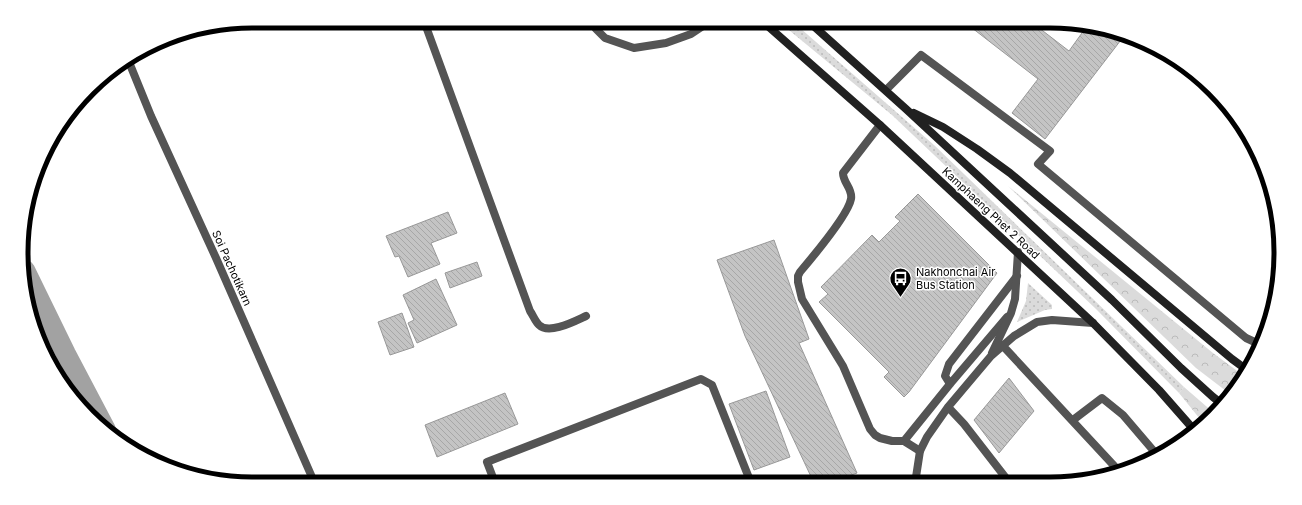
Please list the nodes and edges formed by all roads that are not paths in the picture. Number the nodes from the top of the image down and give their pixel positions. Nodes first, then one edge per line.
1 (427, 28) edge
2 (700, 28) edge
3 (770, 28) edge
4 (816, 28) edge
5 (596, 29) dead end
6 (130, 65) edge
7 (886, 90) junction
8 (906, 109) junction
9 (880, 125) junction
10 (1018, 252) junction
11 (1018, 276) junction
12 (1011, 313) junction
13 (586, 316) dead end
14 (1093, 323) junction
15 (1255, 342) edge
16 (1003, 346) junction
17 (991, 356) junction
18 (1243, 367) edge
19 (950, 384) junction
20 (1218, 401) edge
21 (948, 407) junction
22 (1073, 420) junction
23 (1191, 427) edge
24 (904, 442) junction
25 (920, 451) junction
26 (1154, 451) edge
27 (1115, 467) edge
28 (312, 477) edge
29 (493, 477) edge
30 (749, 477) edge
31 (916, 477) edge
32 (1005, 477) edge

1 - 13 street
2 - 5 street
3 - 9 main road, Kamphaeng Phet 2 Road
4 - 7 main road, Kamphaeng Phet 2 Road
6 - 28 street, Soi Pachotikarn
7 - 8 main road, Kamphaeng Phet 2 Road
7 - 15 street
8 - 18 main road
8 - 20 main road, Kamphaeng Phet 2 Road
9 - 10 main road, Kamphaeng Phet 2 Road
9 - 24 street
10 - 11 street
10 - 14 main road, Kamphaeng Phet 2 Road
11 - 12 street
11 - 19 street
12 - 17 street
12 - 19 street
14 - 16 street
14 - 23 main road, Kamphaeng Phet 2 Road
16 - 17 street
16 - 22 street
17 - 21 street
19 - 24 street
21 - 25 street
21 - 32 street
22 - 26 street
22 - 27 street
24 - 25 street
25 - 31 street
29 - 30 street

